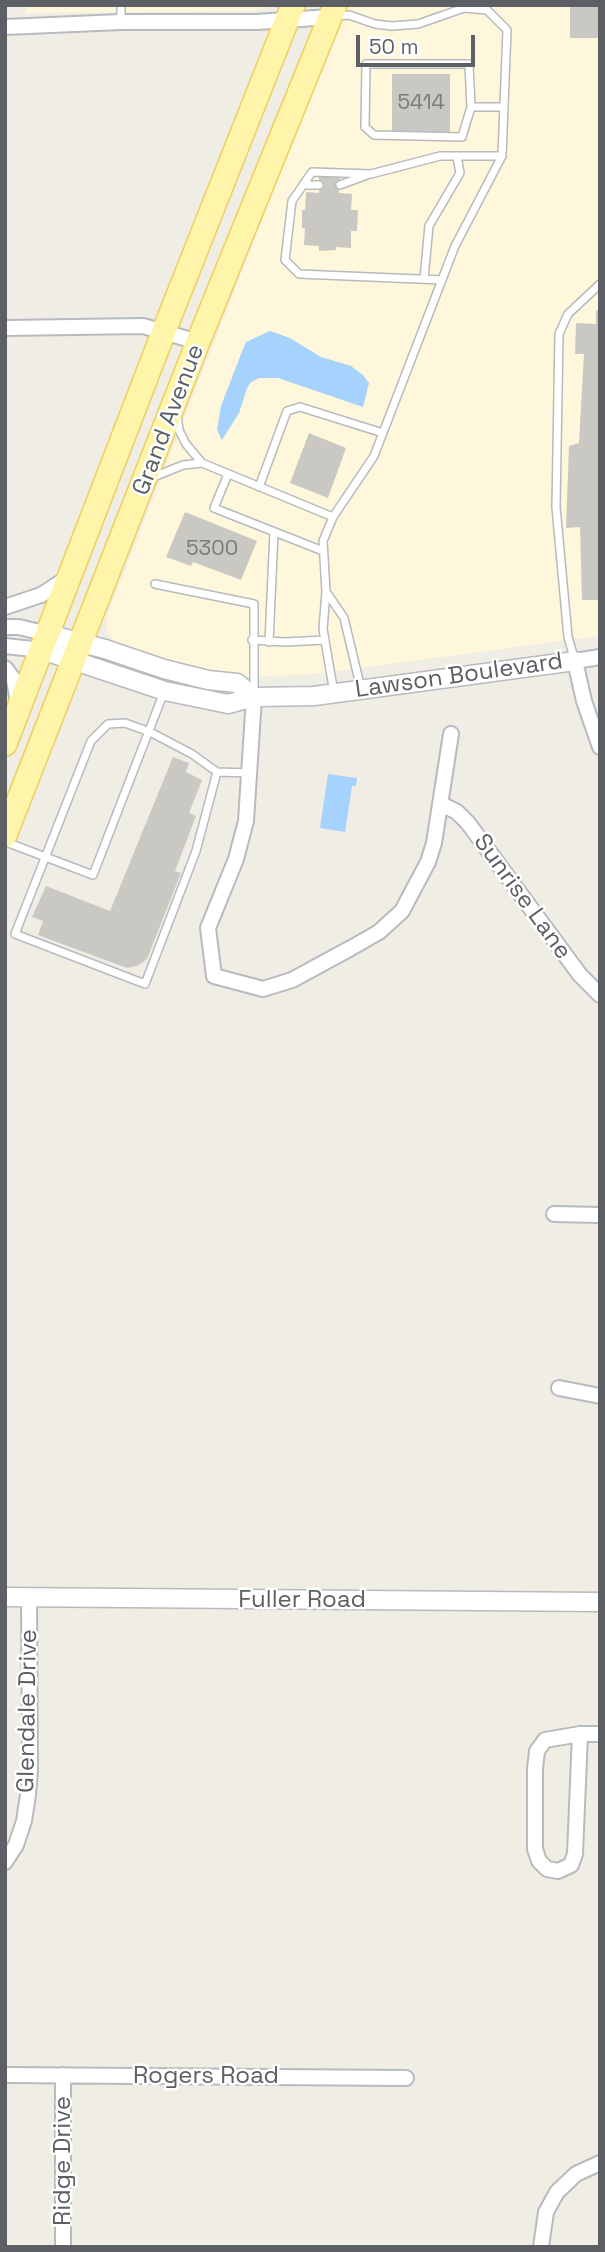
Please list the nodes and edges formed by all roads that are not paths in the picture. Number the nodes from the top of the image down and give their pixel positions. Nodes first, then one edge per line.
1 (121, 5) edge
2 (332, 11) edge
3 (290, 13) edge
4 (121, 22) junction
5 (5, 27) edge
6 (471, 107) junction
7 (504, 107) junction
8 (502, 156) junction
9 (457, 158) junction
10 (371, 174) junction
11 (303, 185) junction
12 (319, 185) dead end
13 (340, 185) dead end
14 (424, 279) junction
15 (442, 280) junction
16 (600, 284) edge
17 (5, 328) edge
18 (164, 331) junction
19 (198, 342) junction
20 (176, 401) junction
21 (383, 433) junction
22 (202, 463) junction
23 (228, 474) junction
24 (145, 481) junction
25 (259, 487) junction
26 (333, 517) junction
27 (274, 532) junction
28 (323, 551) junction
29 (70, 577) junction
30 (155, 584) dead end
31 (326, 592) junction
32 (5, 607) edge
33 (5, 627) edge
34 (252, 640) junction
35 (324, 640) junction
36 (45, 642) junction
37 (269, 642) junction
38 (5, 646) edge
39 (78, 652) junction
40 (600, 657) edge
41 (575, 660) junction
42 (5, 668) edge
43 (362, 690) junction
44 (165, 691) junction
45 (334, 693) junction
46 (254, 696) junction
47 (18, 710) junction
48 (150, 732) junction
49 (451, 734) dead end
50 (5, 744) edge
51 (600, 747) edge
52 (218, 772) junction
53 (250, 773) junction
54 (440, 804) junction
55 (5, 835) edge
56 (5, 841) edge
57 (46, 857) junction
58 (600, 995) edge
59 (554, 1214) dead end
60 (600, 1215) edge
61 (559, 1388) dead end
62 (600, 1396) edge
63 (5, 1597) edge
64 (29, 1597) junction
65 (600, 1602) edge
66 (580, 1734) junction
67 (600, 1734) edge
68 (5, 1862) edge
69 (5, 2074) edge
70 (63, 2075) junction
71 (406, 2078) dead end
72 (600, 2163) edge
73 (63, 2247) edge
74 (541, 2247) edge

1 - 4 lane
2 - 3 street
2 - 7 lane
2 - 19 main road, Grand Avenue
3 - 4 street
3 - 18 main road, Grand Avenue
4 - 5 street
6 - 6 lane
6 - 7 lane
7 - 8 lane
8 - 9 lane
8 - 15 lane
9 - 10 lane
9 - 14 lane
10 - 11 lane
10 - 13 lane
11 - 12 lane
11 - 14 lane
14 - 15 lane
15 - 21 lane
16 - 41 lane
17 - 18 street
18 - 19 street
18 - 29 main road, Grand Avenue
19 - 20 main road, Grand Avenue
20 - 22 lane
20 - 24 main road, Grand Avenue
21 - 25 lane
21 - 26 lane
22 - 23 lane
22 - 24 lane
23 - 25 lane
23 - 27 lane
24 - 39 main road, Grand Avenue
25 - 26 lane
26 - 28 lane
27 - 28 lane
27 - 37 lane
28 - 31 lane
29 - 32 street
29 - 36 main road, Grand Avenue
30 - 34 lane
31 - 35 lane
31 - 43 lane
33 - 36 street
34 - 37 lane
34 - 46 lane
35 - 37 lane
35 - 45 lane
36 - 38 street
36 - 39 street, Lawson Boulevard
36 - 47 main road, Grand Avenue
39 - 44 street, Lawson Boulevard
39 - 46 street, Lawson Boulevard
39 - 55 main road, Grand Avenue
40 - 41 street
41 - 43 street, Lawson Boulevard
41 - 51 street, Lawson Boulevard
42 - 47 street
43 - 45 street, Lawson Boulevard
44 - 46 street, Lawson Boulevard
44 - 48 lane
45 - 46 street, Lawson Boulevard
46 - 53 street
47 - 50 main road, Grand Avenue
48 - 52 lane
48 - 57 lane
48 - 57 lane
49 - 54 street
52 - 53 lane
52 - 57 lane
53 - 54 street
54 - 58 street, Sunrise Lane
56 - 57 lane
59 - 60 street
61 - 62 street
63 - 64 street, Fuller Road
64 - 65 street, Fuller Road
64 - 68 street, Glendale Drive
66 - 66 street
66 - 67 street
69 - 70 street, Rogers Road
70 - 71 street, Rogers Road
70 - 73 street, Ridge Drive
72 - 74 street

